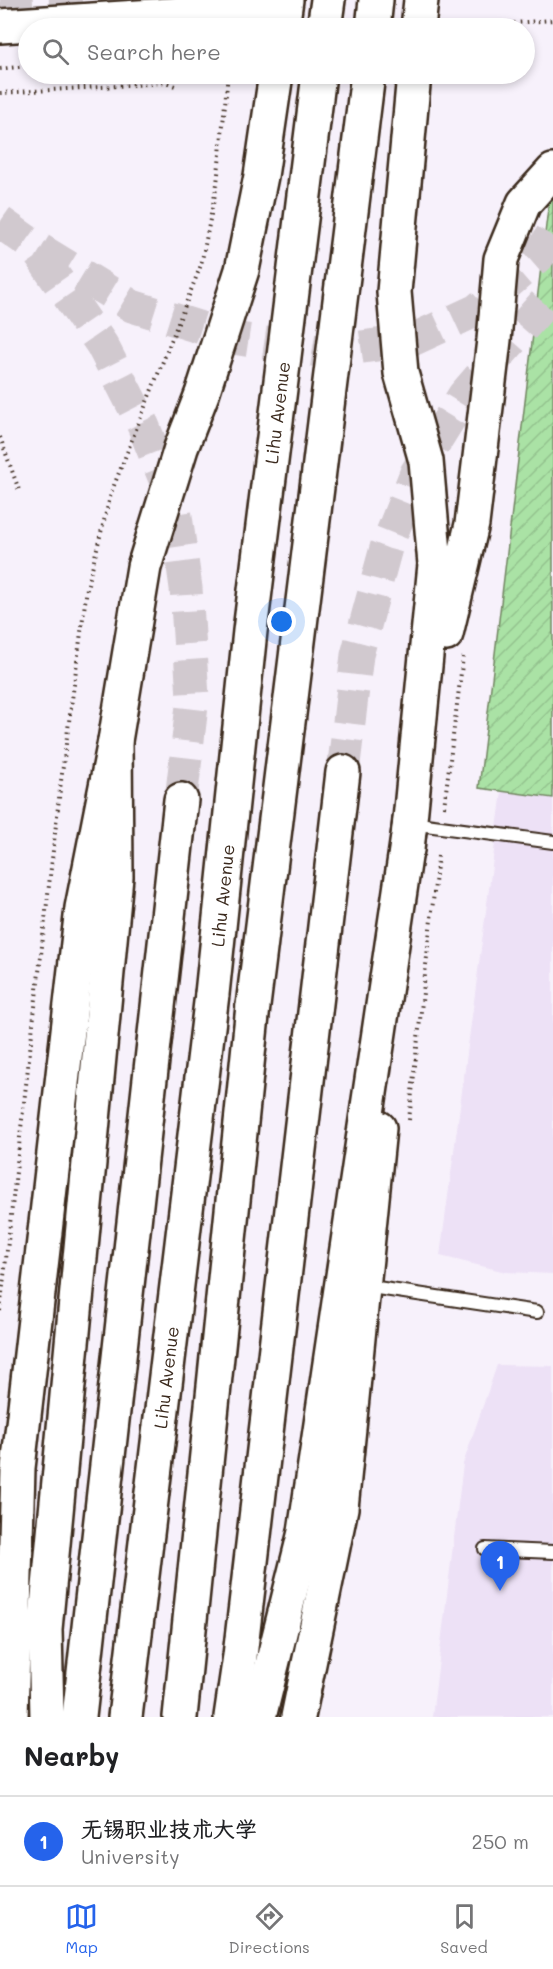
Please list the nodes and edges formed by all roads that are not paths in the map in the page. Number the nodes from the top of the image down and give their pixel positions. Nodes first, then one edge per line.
1 (269, 0) edge
2 (286, 0) edge
3 (328, 0) edge
4 (376, 0) edge
5 (421, 0) edge
6 (123, 18) edge
7 (283, 18) edge
8 (325, 18) edge
9 (374, 18) edge
10 (419, 18) edge
11 (18, 25) edge
12 (0, 26) edge
13 (275, 84) edge
14 (318, 84) edge
15 (367, 84) edge
16 (413, 84) edge
17 (553, 171) edge
18 (115, 741) junction
19 (416, 761) junction
20 (343, 772) tunnel mouth
21 (181, 800) tunnel mouth
22 (426, 825) junction
23 (553, 842) edge
24 (364, 1286) junction
25 (537, 1312) dead end
26 (484, 1549) dead end
27 (553, 1552) edge
28 (11, 1717) edge
29 (47, 1717) edge
30 (79, 1717) edge
31 (125, 1717) edge
32 (180, 1717) edge
33 (231, 1717) edge
34 (259, 1717) edge
35 (298, 1717) edge

1 - 6 main road
2 - 7 main road
3 - 8 main road
4 - 9 main road
5 - 10 main road
11 - 12 main road
13 - 18 main road
14 - 31 main road, Lihu Avenue, bridge
15 - 32 main road, bridge
16 - 19 main road
17 - 19 main road
18 - 28 main road
18 - 29 main road
19 - 22 main road
20 - 33 main road
21 - 30 main road
22 - 23 lane
22 - 24 main road
22 - 34 main road
24 - 25 lane
24 - 35 main road
26 - 27 lane

